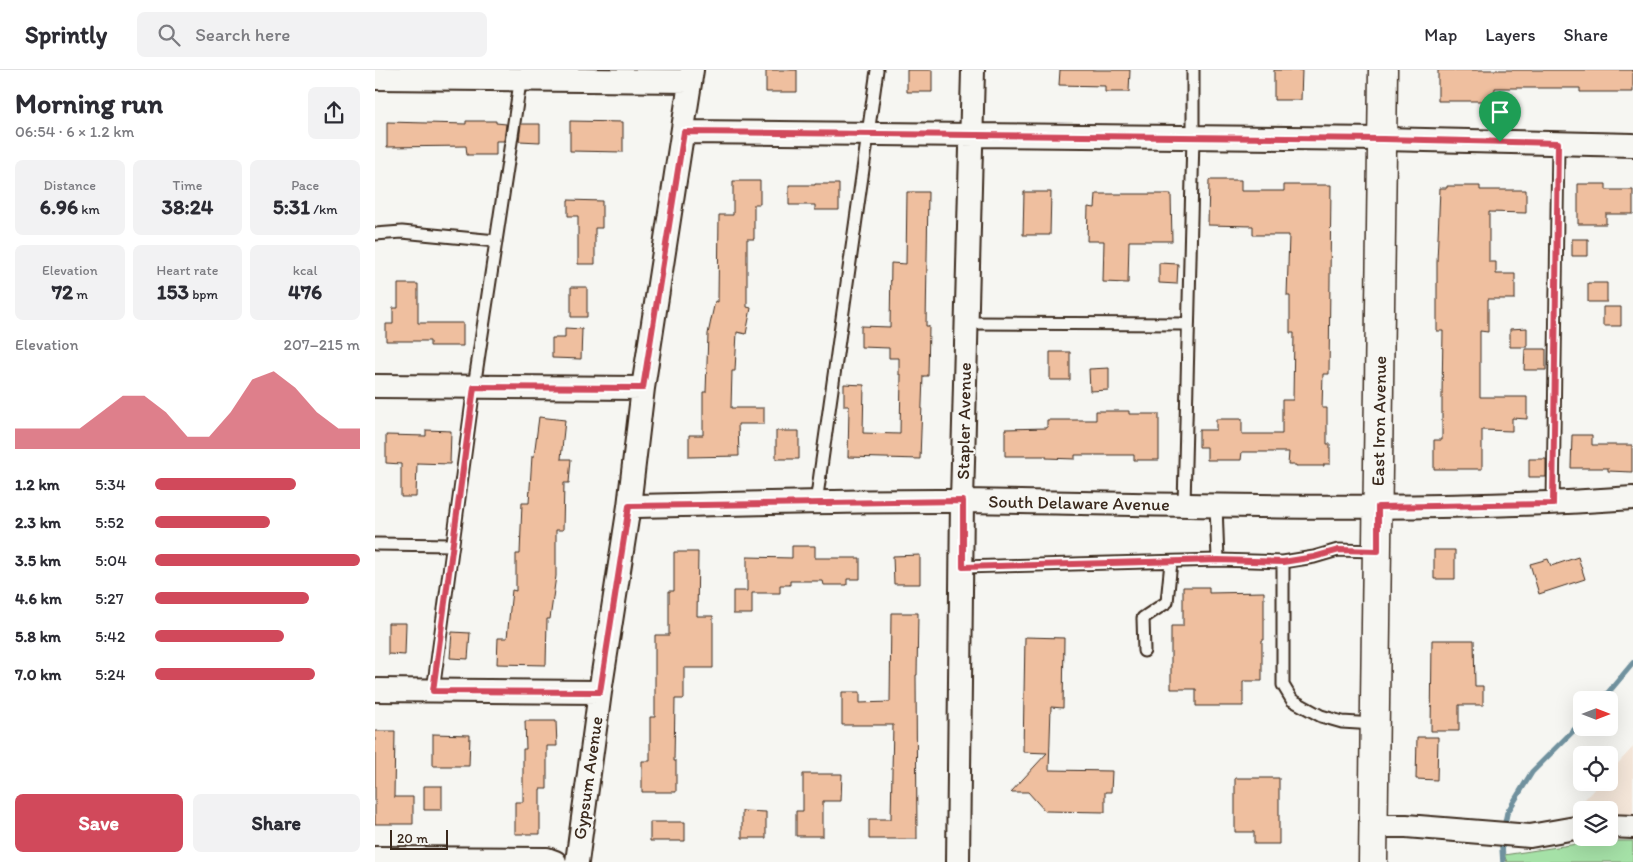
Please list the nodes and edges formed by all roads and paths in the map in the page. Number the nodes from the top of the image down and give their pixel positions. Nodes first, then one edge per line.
1 (877, 70) edge
2 (973, 70) edge
3 (1193, 70) edge
4 (1383, 70) edge
5 (521, 75) edge
6 (691, 76) edge
7 (375, 78) edge
8 (684, 132) junction
9 (868, 134) junction
10 (971, 135) junction
11 (1193, 137) junction
12 (1383, 139) junction
13 (1558, 143) junction
14 (1633, 146) edge
15 (375, 234) edge
16 (496, 241) junction
17 (967, 323) junction
18 (1188, 324) junction
19 (375, 386) edge
20 (474, 387) junction
21 (643, 388) junction
22 (1633, 498) edge
23 (963, 501) junction
24 (816, 503) junction
25 (1553, 504) junction
26 (1184, 505) junction
27 (1216, 505) junction
28 (629, 506) junction
29 (1378, 507) junction
30 (375, 544) edge
31 (453, 545) junction
32 (1378, 551) junction
33 (1218, 560) junction
34 (1171, 562) junction
35 (1283, 562) junction
36 (963, 567) junction
37 (1143, 651) dead end
38 (375, 690) edge
39 (433, 691) junction
40 (600, 692) junction
41 (1375, 724) junction
42 (1373, 826) junction
43 (1618, 826) edge
44 (1633, 827) edge
45 (1571, 829) edge
46 (375, 858) edge
47 (555, 862) edge
48 (577, 862) edge
49 (958, 862) edge
50 (1373, 862) edge

1 - 9 lane
2 - 10 street, Stapler Avenue
3 - 11 lane
4 - 12 street, East Iron Avenue
5 - 6 street
5 - 7 street
5 - 16 lane
6 - 8 street, Gypsum Avenue
8 - 9 street
8 - 21 street, Gypsum Avenue
9 - 10 street
9 - 24 lane
10 - 11 street
10 - 17 street, Stapler Avenue
11 - 12 street
11 - 18 lane
12 - 13 street
12 - 29 street, East Iron Avenue
13 - 14 street
13 - 25 lane
15 - 16 lane
16 - 20 lane
17 - 18 lane
17 - 23 street, Stapler Avenue
18 - 26 lane
19 - 20 street
20 - 21 street
20 - 31 lane
21 - 28 street, Gypsum Avenue
22 - 25 street, South Delaware Avenue
23 - 24 street, South Delaware Avenue
23 - 26 street, South Delaware Avenue
23 - 36 street, Stapler Avenue
24 - 28 street, South Delaware Avenue
25 - 29 street, South Delaware Avenue
26 - 27 street, South Delaware Avenue
27 - 29 street, South Delaware Avenue
27 - 33 lane
28 - 40 street, Gypsum Avenue
29 - 32 street, East Iron Avenue
30 - 31 lane
31 - 39 lane
32 - 35 lane
32 - 41 street, East Iron Avenue
33 - 34 lane
33 - 35 lane
34 - 36 lane
34 - 37 lane
35 - 41 lane
36 - 49 street, Stapler Avenue
38 - 39 street
39 - 40 street
40 - 48 street, Gypsum Avenue
41 - 42 street, East Iron Avenue
42 - 45 street
42 - 50 street, East Iron Avenue
43 - 44 street
46 - 47 street

